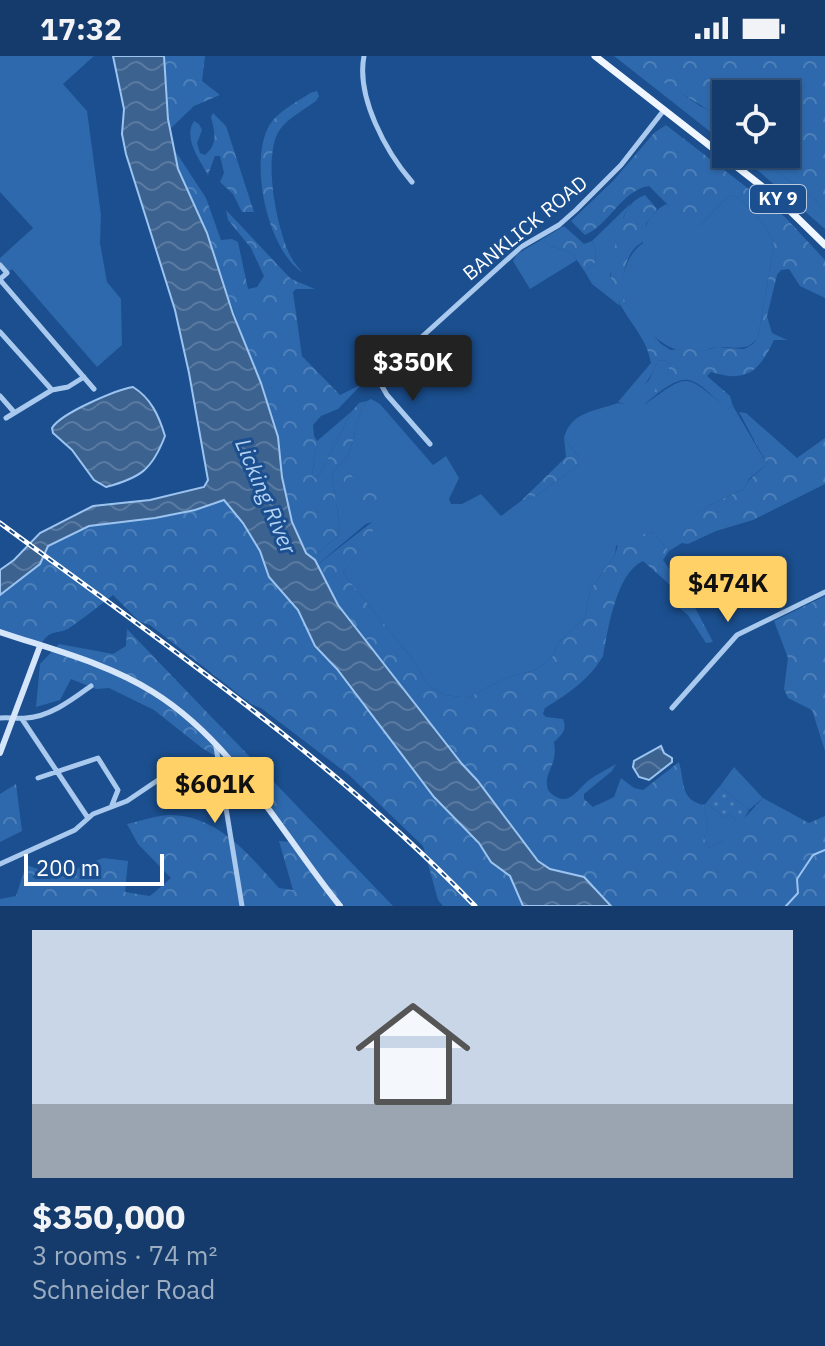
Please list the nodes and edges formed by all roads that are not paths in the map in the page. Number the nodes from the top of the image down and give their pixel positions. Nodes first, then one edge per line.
1 (364, 56) edge
2 (595, 56) edge
3 (664, 110) junction
4 (412, 182) dead end
5 (825, 245) edge
6 (0, 265) edge
7 (0, 280) edge
8 (0, 332) edge
9 (84, 377) junction
10 (94, 389) dead end
11 (52, 390) junction
12 (0, 396) edge
13 (14, 412) junction
14 (6, 418) dead end
15 (430, 444) dead end
16 (825, 592) edge
17 (0, 632) edge
18 (40, 646) junction
19 (91, 686) dead end
20 (672, 708) dead end
21 (0, 718) edge
22 (18, 718) junction
23 (216, 747) junction
24 (0, 753) edge
25 (58, 773) junction
26 (38, 778) dead end
27 (224, 790) junction
28 (112, 806) junction
29 (88, 818) junction
30 (0, 864) edge
31 (242, 906) edge
32 (340, 906) edge

1 - 4 street
2 - 3 main road, KY 9
3 - 5 main road, KY 9
3 - 15 street, BANKLICK ROAD
6 - 7 street
7 - 9 street
8 - 11 street
9 - 10 street
9 - 11 street
11 - 13 street
12 - 13 street
13 - 14 street
16 - 20 street
17 - 18 main road
18 - 22 main road
18 - 23 main road
19 - 22 street
21 - 22 street
22 - 24 main road
22 - 25 street
23 - 27 street
23 - 32 main road
25 - 26 street
25 - 28 street
25 - 29 street
27 - 28 street
27 - 31 street
28 - 29 street
29 - 30 street

